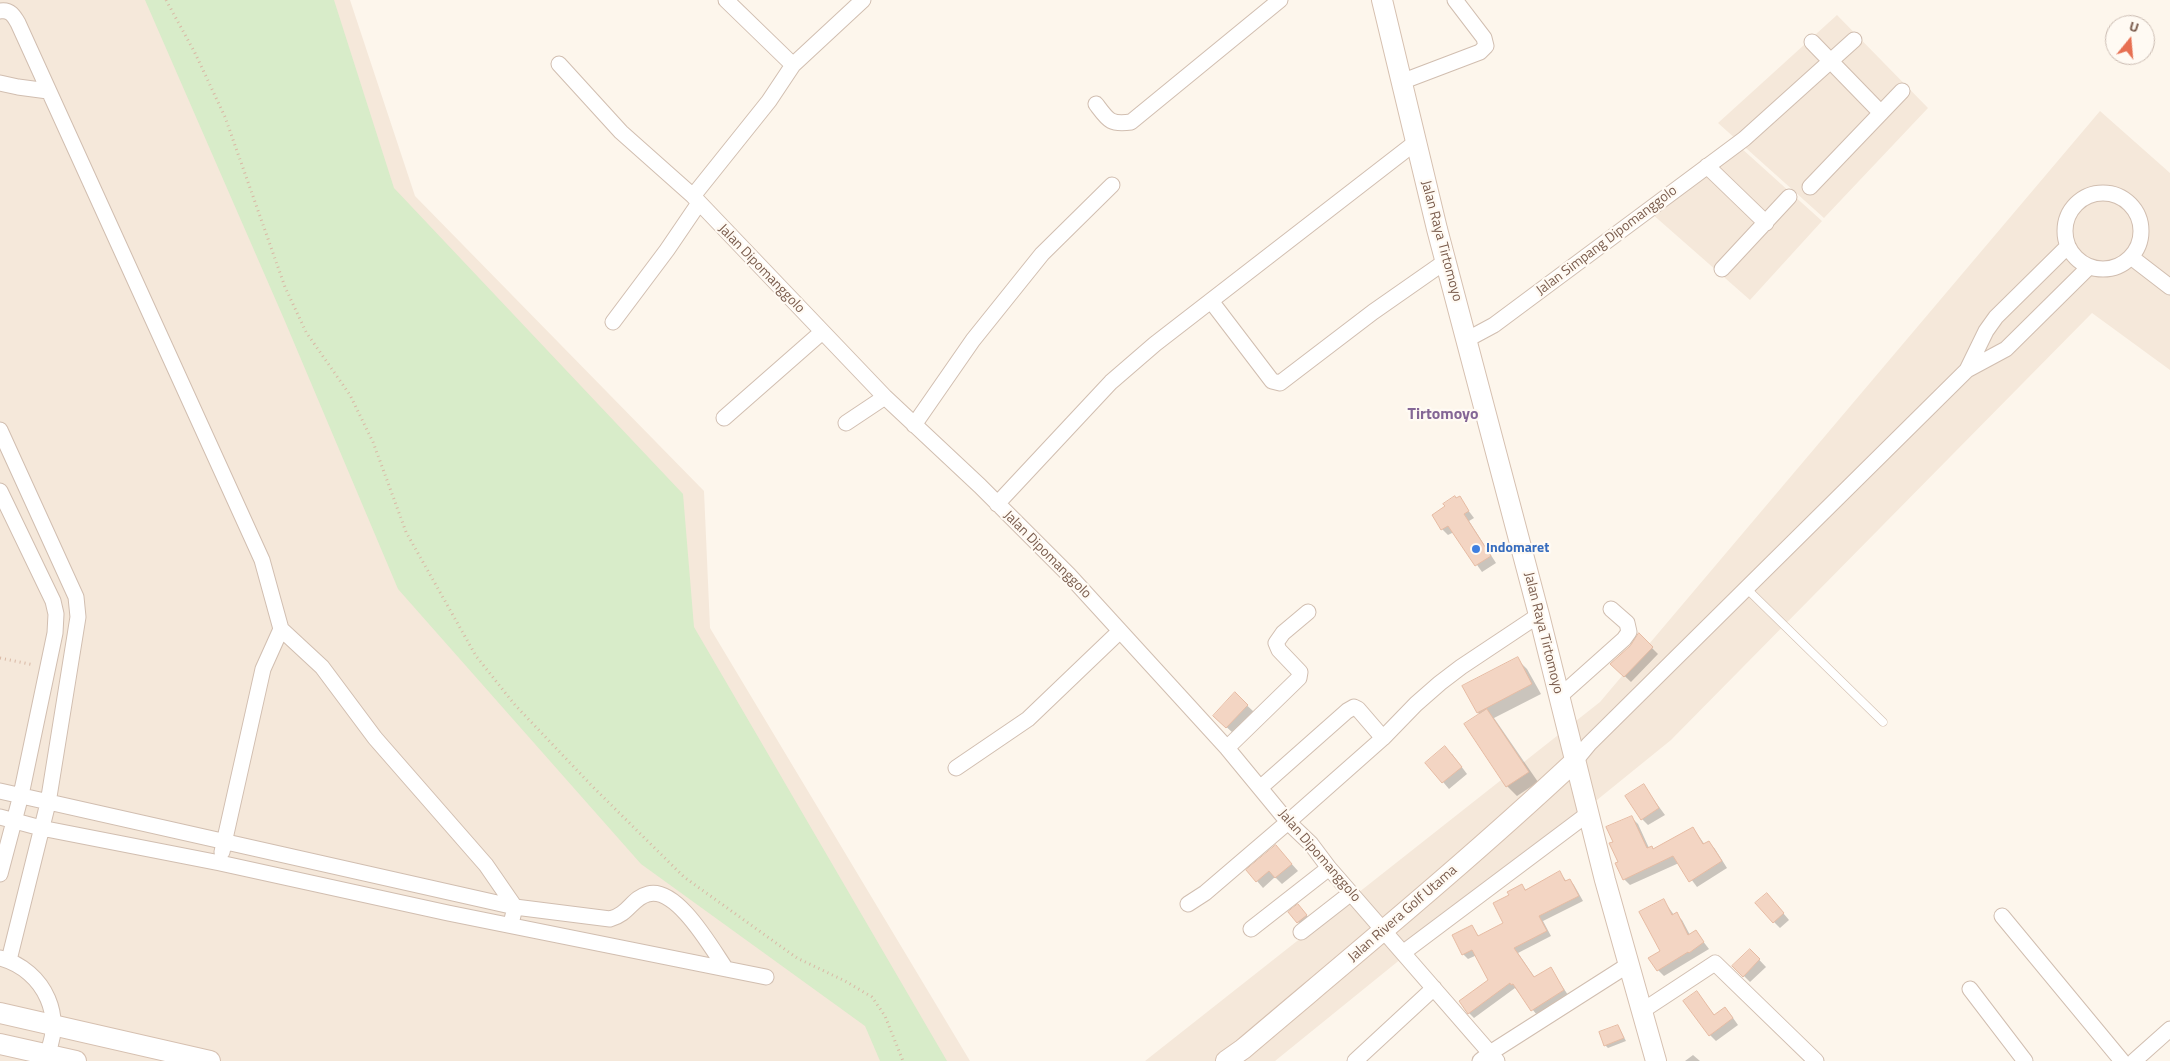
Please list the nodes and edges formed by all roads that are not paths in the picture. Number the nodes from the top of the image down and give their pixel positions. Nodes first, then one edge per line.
1 (726, 0) edge
2 (863, 0) edge
3 (1280, 0) edge
4 (1382, 0) edge
5 (1456, 0) edge
6 (0, 11) edge
7 (1854, 40) dead end
8 (1812, 42) dead end
9 (1831, 62) junction
10 (559, 64) dead end
11 (793, 65) junction
12 (1401, 82) junction
13 (0, 83) edge
14 (48, 91) junction
15 (1902, 91) dead end
16 (1096, 104) dead end
17 (1881, 113) junction
18 (1416, 142) junction
19 (1706, 166) junction
20 (1112, 185) dead end
21 (1810, 186) dead end
22 (1789, 197) dead end
23 (696, 199) junction
24 (1766, 223) junction
25 (2068, 246) junction
26 (2131, 257) junction
27 (1446, 261) junction
28 (2089, 266) junction
29 (1722, 269) dead end
30 (2170, 287) edge
31 (1211, 301) junction
32 (613, 322) dead end
33 (822, 332) junction
34 (1468, 339) junction
35 (1967, 370) junction
36 (885, 396) junction
37 (724, 418) dead end
38 (846, 423) dead end
39 (914, 425) junction
40 (0, 430) edge
41 (0, 491) edge
42 (997, 504) junction
43 (63, 568) junction
44 (42, 578) junction
45 (1747, 589) junction
46 (1611, 609) dead end
47 (1308, 612) dead end
48 (1540, 615) junction
49 (282, 629) junction
50 (1120, 631) junction
51 (1559, 697) junction
52 (1883, 722) dead end
53 (1383, 738) junction
54 (1227, 748) junction
55 (1575, 761) junction
56 (956, 768) dead end
57 (1260, 788) junction
58 (0, 791) edge
59 (21, 796) junction
60 (48, 802) junction
61 (1589, 813) junction
62 (6, 819) edge
63 (1288, 822) junction
64 (42, 828) junction
65 (224, 842) junction
66 (220, 862) junction
67 (1329, 868) junction
68 (0, 874) edge
69 (1351, 893) junction
70 (1188, 904) dead end
71 (515, 907) junction
72 (2002, 916) dead end
73 (510, 924) junction
74 (1251, 929) dead end
75 (1384, 931) junction
76 (1301, 932) dead end
77 (1404, 952) junction
78 (4, 959) edge
79 (1628, 965) junction
80 (726, 969) junction
81 (766, 977) dead end
82 (1434, 988) junction
83 (1970, 989) dead end
84 (1642, 1011) junction
85 (0, 1012) edge
86 (54, 1025) junction
87 (2170, 1029) edge
88 (0, 1044) edge
89 (45, 1058) edge
90 (1489, 1058) edge
91 (76, 1061) edge
92 (210, 1061) edge
93 (1226, 1061) edge
94 (1355, 1061) edge
95 (1656, 1061) edge
96 (1816, 1061) edge
97 (2025, 1061) edge
98 (2122, 1061) edge
99 (2134, 1061) edge

1 - 11 street
2 - 11 street
3 - 16 street
4 - 12 street, Jalan Raya Tirtomoyo
5 - 12 street
6 - 14 street
7 - 9 street, Jalan Simpang Dipomanggolo
8 - 9 street
9 - 17 street
9 - 19 street, Jalan Simpang Dipomanggolo
10 - 23 street, Jalan Dipomanggolo
11 - 23 street
12 - 18 street, Jalan Raya Tirtomoyo
13 - 14 street
14 - 49 street
15 - 17 street
17 - 21 street
18 - 27 street, Jalan Raya Tirtomoyo
18 - 31 street
19 - 24 street
19 - 34 street, Jalan Simpang Dipomanggolo
20 - 39 street
22 - 24 street
23 - 32 street
23 - 33 street, Jalan Dipomanggolo
24 - 29 street
25 - 26 street
25 - 28 street
25 - 35 street
26 - 28 street
26 - 30 street
27 - 31 street
27 - 34 street, Jalan Raya Tirtomoyo
28 - 35 street
31 - 42 street
33 - 36 street, Jalan Dipomanggolo
33 - 37 street
34 - 48 street, Jalan Raya Tirtomoyo
35 - 45 street
36 - 38 street
36 - 39 street, Jalan Dipomanggolo
39 - 42 street, Jalan Dipomanggolo
40 - 43 street
41 - 44 street
42 - 50 street, Jalan Dipomanggolo
43 - 44 street
43 - 60 street
44 - 59 street
45 - 52 lane
45 - 55 street
46 - 51 street
47 - 54 street
48 - 51 street, Jalan Raya Tirtomoyo
48 - 53 street
49 - 65 street
49 - 71 street
50 - 54 street, Jalan Dipomanggolo
50 - 56 street
51 - 55 street, Jalan Raya Tirtomoyo
53 - 57 street
53 - 63 street
54 - 57 street, Jalan Dipomanggolo
55 - 61 street, Jalan Raya Tirtomoyo
55 - 75 street, Jalan Rivera Golf Utama
57 - 63 street, Jalan Dipomanggolo
58 - 59 street
59 - 60 street
59 - 62 street
60 - 64 street
60 - 65 street
61 - 77 street
61 - 79 street, Jalan Raya Tirtomoyo
62 - 64 street
62 - 68 street
63 - 67 street, Jalan Dipomanggolo
63 - 70 street
64 - 66 street
64 - 78 street
65 - 66 street
65 - 71 street
66 - 73 street
67 - 69 street, Jalan Dipomanggolo
67 - 74 street
69 - 75 street, Jalan Dipomanggolo
69 - 76 street
71 - 73 street
71 - 80 street
72 - 98 street
73 - 80 street
75 - 77 street, Jalan Dipomanggolo
75 - 93 street, Jalan Rivera Golf Utama
77 - 82 street, Jalan Dipomanggolo
78 - 86 street
79 - 84 street, Jalan Raya Tirtomoyo
79 - 90 street
80 - 81 street
82 - 90 street, Jalan Dipomanggolo
82 - 94 street
83 - 97 street
84 - 95 street, Jalan Raya Tirtomoyo
84 - 96 street
85 - 86 street
86 - 89 street
86 - 92 street
87 - 99 street
88 - 89 street
89 - 91 street

